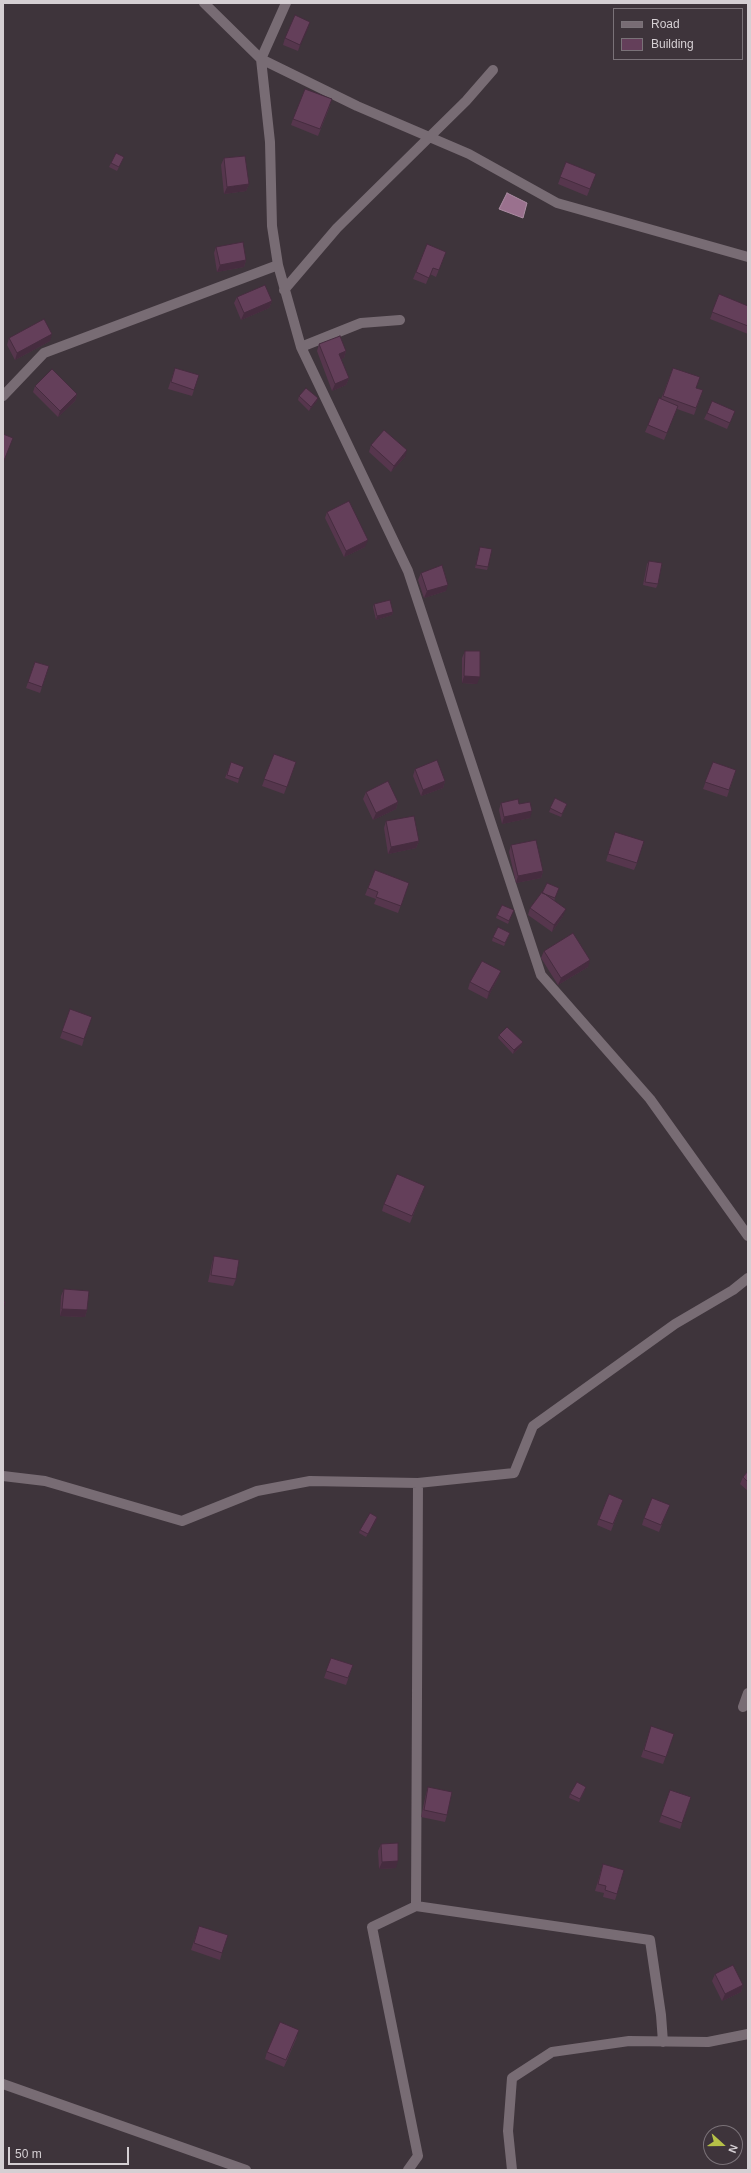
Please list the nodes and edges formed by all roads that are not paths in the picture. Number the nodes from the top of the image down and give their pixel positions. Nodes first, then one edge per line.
1 (204, 3) edge
2 (286, 3) edge
3 (261, 59) junction
4 (493, 70) dead end
5 (428, 136) junction
6 (748, 257) edge
7 (278, 265) junction
8 (284, 290) junction
9 (400, 320) dead end
10 (301, 347) junction
11 (3, 396) edge
12 (748, 1236) edge
13 (748, 1278) edge
14 (3, 1476) edge
15 (418, 1483) junction
16 (748, 1692) edge
17 (743, 1708) dead end
18 (416, 1906) junction
19 (748, 2034) edge
20 (663, 2042) junction
21 (3, 2084) edge
22 (246, 2170) edge
23 (408, 2170) edge
24 (512, 2170) edge

1 - 3 street
2 - 3 street
3 - 5 street
3 - 7 street
4 - 5 street
5 - 6 street
5 - 8 street
7 - 8 street
7 - 11 street
8 - 10 street
9 - 10 street
10 - 12 street
13 - 15 street
14 - 15 street
15 - 18 street
16 - 17 street
18 - 20 street
18 - 23 street
19 - 20 street
20 - 24 street
21 - 22 street

